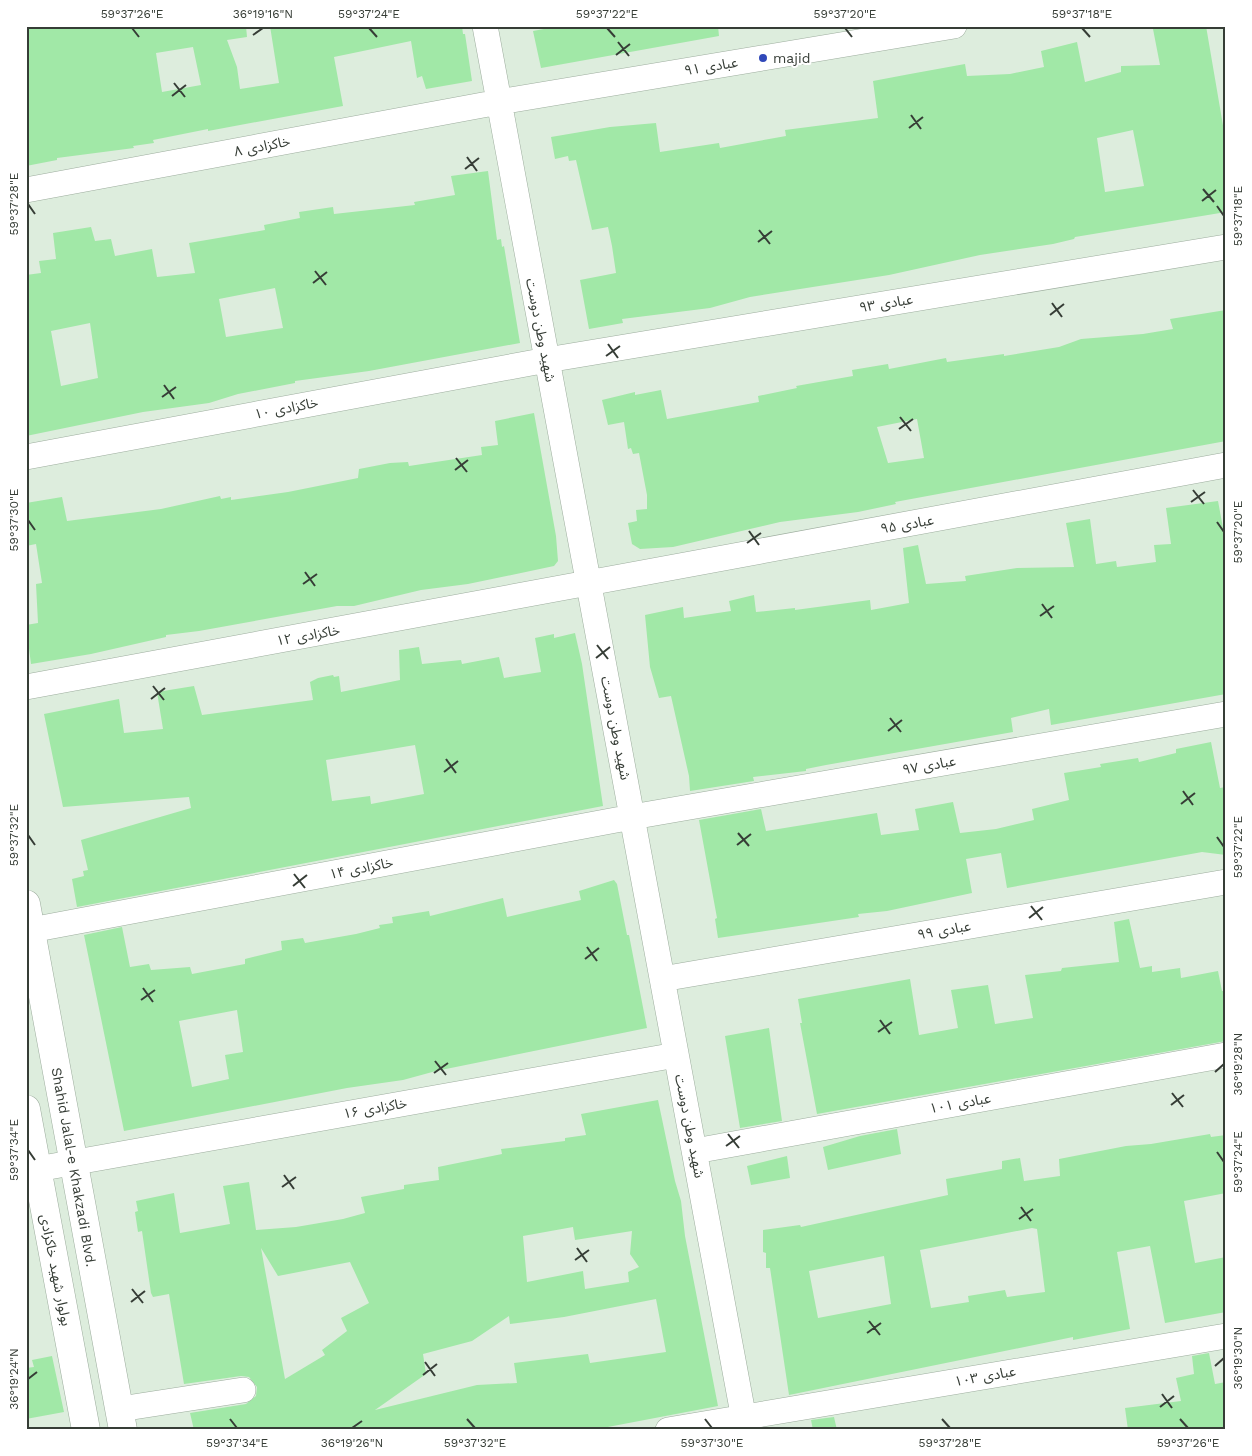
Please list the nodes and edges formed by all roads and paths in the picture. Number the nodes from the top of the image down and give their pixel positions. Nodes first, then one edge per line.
1 (484, 26) edge
2 (954, 26) edge
3 (499, 102) junction
4 (26, 190) edge
5 (1226, 247) edge
6 (547, 360) junction
7 (26, 457) edge
8 (1226, 466) edge
9 (589, 584) junction
10 (26, 687) edge
11 (1226, 714) edge
12 (632, 816) junction
13 (1226, 882) edge
14 (26, 904) edge
15 (31, 930) junction
16 (662, 979) junction
17 (676, 1055) junction
18 (1226, 1055) edge
19 (26, 1109) edge
20 (695, 1151) junction
21 (73, 1161) junction
22 (32, 1170) edge
23 (1226, 1336) edge
24 (243, 1390) dead end
25 (122, 1419) edge
26 (745, 1423) edge
27 (86, 1430) edge
28 (668, 1430) edge

1 - 3 street, شهید وطن دوست
2 - 3 street, عبادی ۹۱
3 - 4 street, خاکزادی ۸
3 - 6 street, شهید وطن دوست
5 - 6 street, عبادی ۹۳
6 - 7 street, خاکزادی ۱۰
6 - 9 street, شهید وطن دوست
8 - 9 street, عبادی ۹۵
9 - 10 street, خاکزادی ۱۲
9 - 12 street, شهید وطن دوست
11 - 12 street, عبادی ۹۷
12 - 15 street, خاکزادی ۱۴
12 - 16 street, شهید وطن دوست
13 - 16 street, عبادی ۹۹
14 - 15 street, Shahid Jalal-e Khakzadi Blvd.
15 - 21 street, Shahid Jalal-e Khakzadi Blvd.
16 - 17 street, شهید وطن دوست
17 - 20 street, شهید وطن دوست
17 - 21 street, خاکزادی ۱۶
18 - 20 street, عبادی ۱۰۱
19 - 22 street, بولوار شهید خاکزادی
20 - 26 street, شهید وطن دوست
21 - 22 street, خاکزادی ۱۶
21 - 25 street, Shahid Jalal-e Khakzadi Blvd.
22 - 27 street, بولوار شهید خاکزادی
23 - 26 street, عبادی ۱۰۳
24 - 25 street
26 - 28 street, عبادی ۱۰۳

